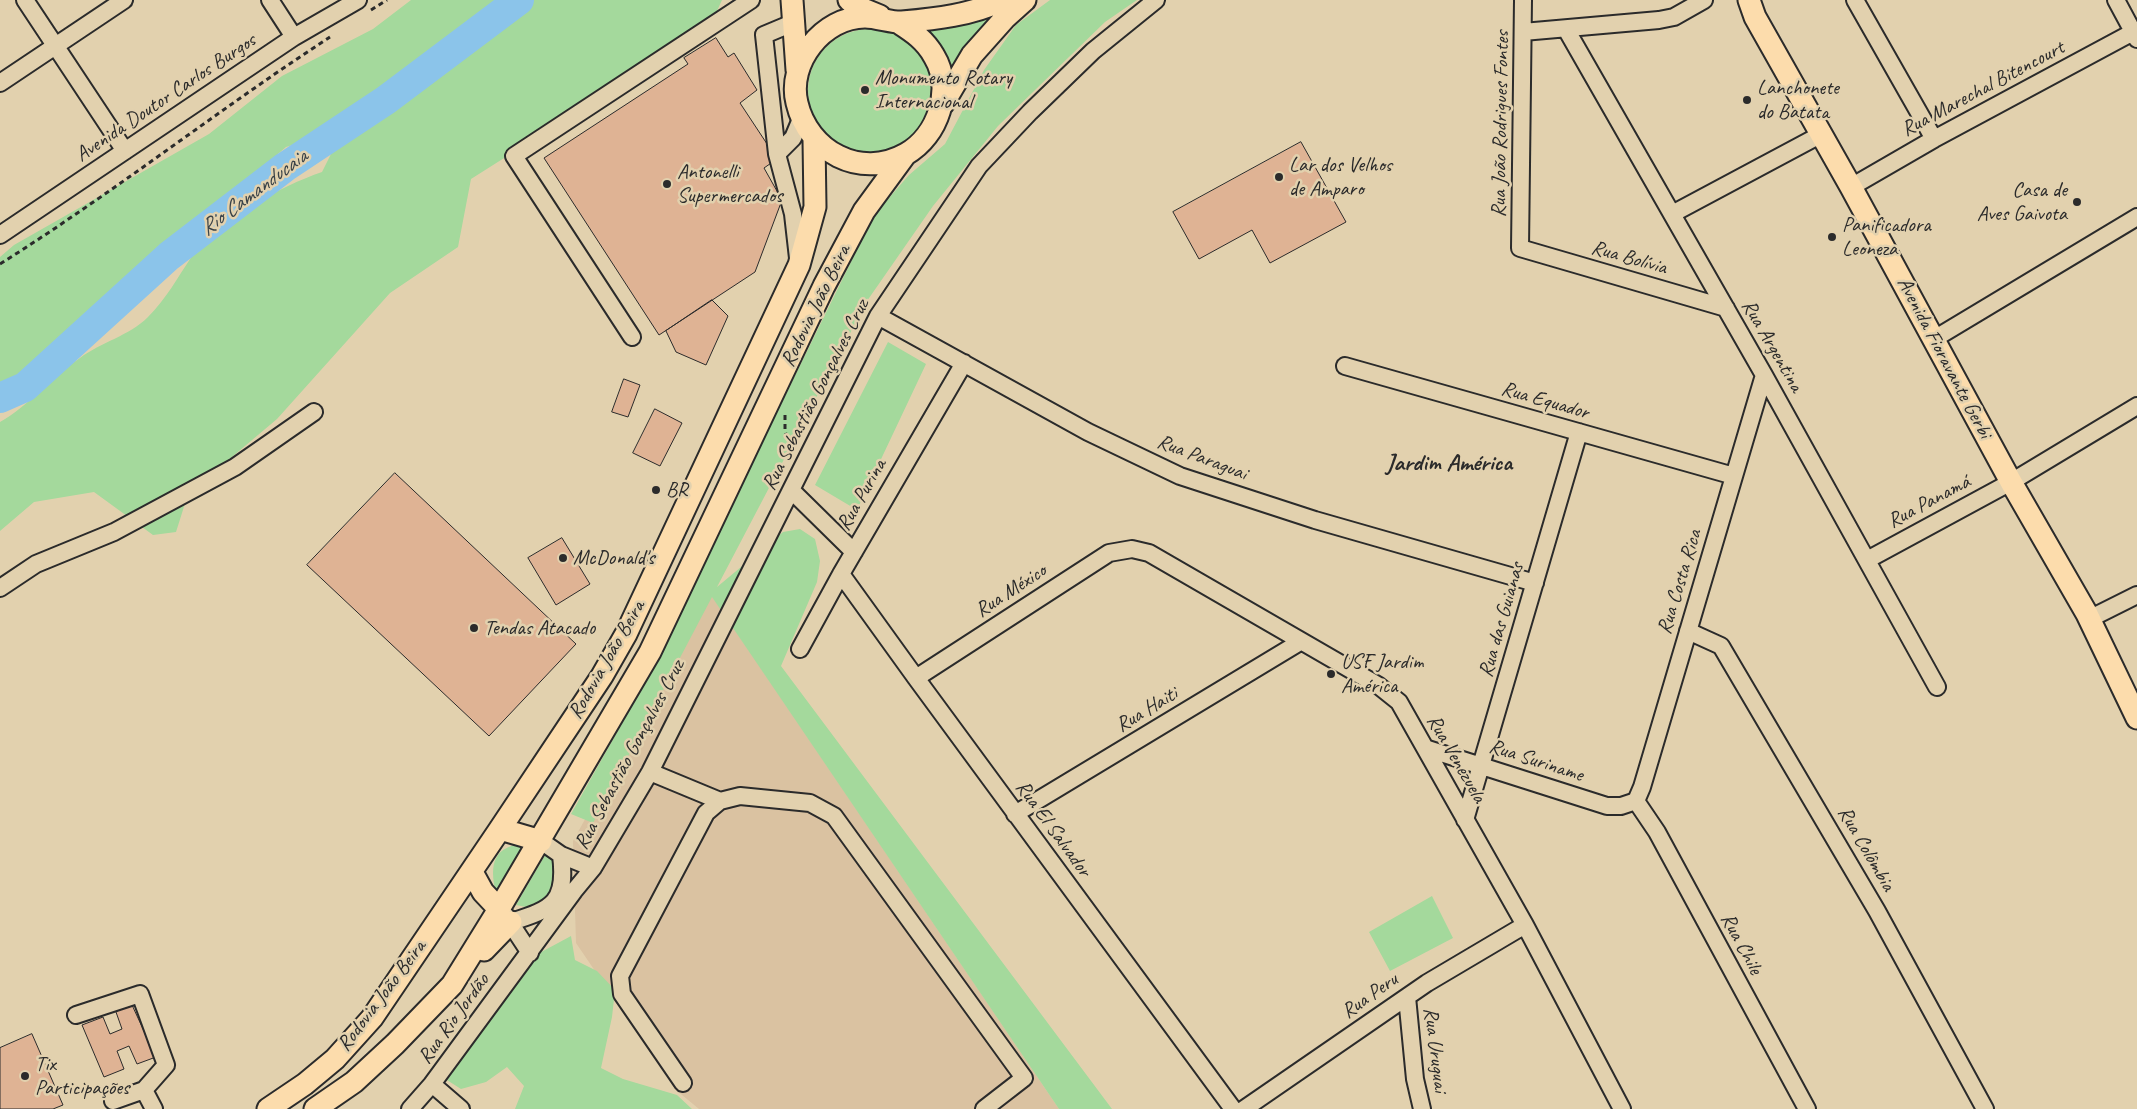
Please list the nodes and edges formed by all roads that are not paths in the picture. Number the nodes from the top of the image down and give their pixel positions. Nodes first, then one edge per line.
1 (25, 0) edge
2 (124, 0) edge
3 (270, 0) edge
4 (751, 0) edge
5 (792, 0) edge
6 (1002, 0) edge
7 (1025, 0) edge
8 (1156, 0) edge
9 (1523, 0) edge
10 (1704, 0) edge
11 (1749, 0) edge
12 (1856, 0) edge
13 (2116, 0) edge
14 (854, 2) edge
15 (363, 6) edge
16 (893, 21) junction
17 (795, 22) junction
18 (1566, 28) junction
19 (1523, 32) junction
20 (2136, 34) edge
21 (294, 37) junction
22 (55, 46) junction
23 (797, 74) junction
24 (0, 83) edge
25 (942, 106) junction
26 (800, 119) junction
27 (1820, 135) junction
28 (1934, 139) junction
29 (814, 140) junction
30 (125, 151) junction
31 (778, 154) junction
32 (905, 155) junction
33 (1851, 186) junction
34 (1672, 214) junction
35 (2137, 217) edge
36 (0, 235) edge
37 (1520, 248) joint
38 (799, 265) junction
39 (1726, 308) junction
40 (878, 316) junction
41 (632, 336) dead end
42 (1934, 339) junction
43 (964, 363) junction
44 (1345, 366) dead end
45 (1764, 375) junction
46 (2137, 406) edge
47 (314, 412) dead end
48 (1579, 432) junction
49 (1734, 476) junction
50 (2011, 482) junction
51 (791, 490) junction
52 (1132, 548) joint
53 (854, 552) junction
54 (1866, 560) junction
55 (841, 574) junction
56 (1535, 583) junction
57 (0, 588) edge
58 (2137, 595) edge
59 (2089, 619) junction
60 (1688, 631) junction
61 (1300, 642) junction
62 (800, 649) dead end
63 (916, 678) junction
64 (1937, 687) dead end
65 (2137, 718) edge
66 (1425, 748) junction
67 (1481, 766) junction
68 (650, 772) junction
69 (720, 801) junction
70 (1636, 802) junction
71 (1015, 814) junction
72 (1465, 820) junction
73 (500, 829) junction
74 (541, 841) junction
75 (561, 855) junction
76 (593, 868) junction
77 (472, 872) junction
78 (505, 916) junction
79 (1525, 925) junction
80 (530, 953) junction
81 (1407, 997) junction
82 (76, 1015) dead end
83 (683, 1083) dead end
84 (432, 1084) junction
85 (144, 1090) junction
86 (113, 1101) dead end
87 (154, 1109) edge
88 (268, 1109) edge
89 (315, 1109) edge
90 (410, 1109) edge
91 (461, 1109) edge
92 (984, 1109) edge
93 (1233, 1109) edge
94 (1244, 1109) edge
95 (1422, 1109) edge
96 (1622, 1109) edge
97 (1806, 1109) edge
98 (1985, 1109) edge

1 - 22 street
2 - 22 street
3 - 21 street
4 - 41 street
5 - 17 main road
6 - 16 main road
7 - 25 main road
8 - 40 street, Rua Sebastião Gonçalves Cruz
9 - 19 street, Rua João Rodrigues Fontes
10 - 18 street
11 - 27 main road, Avenida Fioravante Gerbi
12 - 28 street
13 - 20 street
14 - 16 main road
15 - 21 street, Avenida Doutor Carlos Burgos
16 - 23 main road
16 - 25 main road
17 - 23 main road
17 - 31 street
18 - 19 street
18 - 34 street, Rua Argentina
19 - 37 street, Rua João Rodrigues Fontes
20 - 28 street, Rua Marechal Bitencourt
21 - 30 street, Avenida Doutor Carlos Burgos
22 - 24 street
22 - 30 street
23 - 26 main road
25 - 32 main road
26 - 29 main road
26 - 31 street
27 - 33 main road, Avenida Fioravante Gerbi
27 - 34 street
28 - 33 street, Rua Marechal Bitencourt
29 - 32 main road
29 - 38 main road, Rodovia João Beira
30 - 36 street, Avenida Doutor Carlos Burgos
31 - 38 street
32 - 74 main road, Rodovia João Beira
33 - 42 main road, Avenida Fioravante Gerbi
34 - 39 street, Rua Argentina
35 - 42 street
37 - 39 street, Rua Bolívia
38 - 73 main road, Rodovia João Beira
39 - 45 street, Rua Argentina
40 - 43 street, Rua Paraguai
40 - 51 street, Rua Sebastião Gonçalves Cruz
42 - 50 main road, Avenida Fioravante Gerbi
43 - 53 street, Rua Purina
43 - 56 street, Rua Paraguai
44 - 48 street, Rua Equador
45 - 49 street, Rua Costa Rica
45 - 54 street, Rua Argentina
46 - 50 street, Rua Panamá
47 - 57 street
48 - 49 street, Rua Equador
48 - 56 street, Rua das Guianas
49 - 60 street, Rua Costa Rica
50 - 54 street, Rua Panamá
50 - 59 main road, Avenida Fioravante Gerbi
51 - 53 street
51 - 68 street, Rua Sebastião Gonçalves Cruz
52 - 61 street, Rua Venezuela
52 - 63 street, Rua México
53 - 55 street, Rua Purina
54 - 64 street, Rua Argentina
55 - 62 street, Rua Purina
55 - 63 street, Rua El Salvador
56 - 67 street, Rua das Guianas
58 - 59 street
59 - 65 main road, Avenida Fioravante Gerbi
60 - 70 street, Rua Costa Rica
60 - 98 street, Rua Colômbia
61 - 66 street, Rua Venezuela
61 - 71 street, Rua Haiti
63 - 71 street, Rua El Salvador
66 - 67 street, Rua Suriname
66 - 72 street, Rua Venezuela
67 - 70 street, Rua Suriname
67 - 72 street, Rua das Guianas
68 - 69 street
68 - 76 street, Rua Sebastião Gonçalves Cruz
69 - 83 street
69 - 92 street
70 - 97 street, Rua Chile
71 - 93 street, Rua El Salvador
72 - 79 street, Rua Venezuela
73 - 74 main road
73 - 77 main road, Rodovia João Beira
74 - 75 street
74 - 78 main road, Rodovia João Beira
75 - 76 street
75 - 78 street
76 - 80 street, Rua Sebastião Gonçalves Cruz
77 - 78 main road
77 - 88 main road, Rodovia João Beira
78 - 80 street
78 - 89 main road, Rodovia João Beira
79 - 81 street, Rua Peru
79 - 96 street, Rua Venezuela
80 - 84 street, Rua Rio Jordão
81 - 94 street, Rua Peru
81 - 95 street, Rua Uruguai
82 - 85 street
84 - 90 street, Rua Rio Jordão
84 - 91 street
85 - 86 street
85 - 87 street

